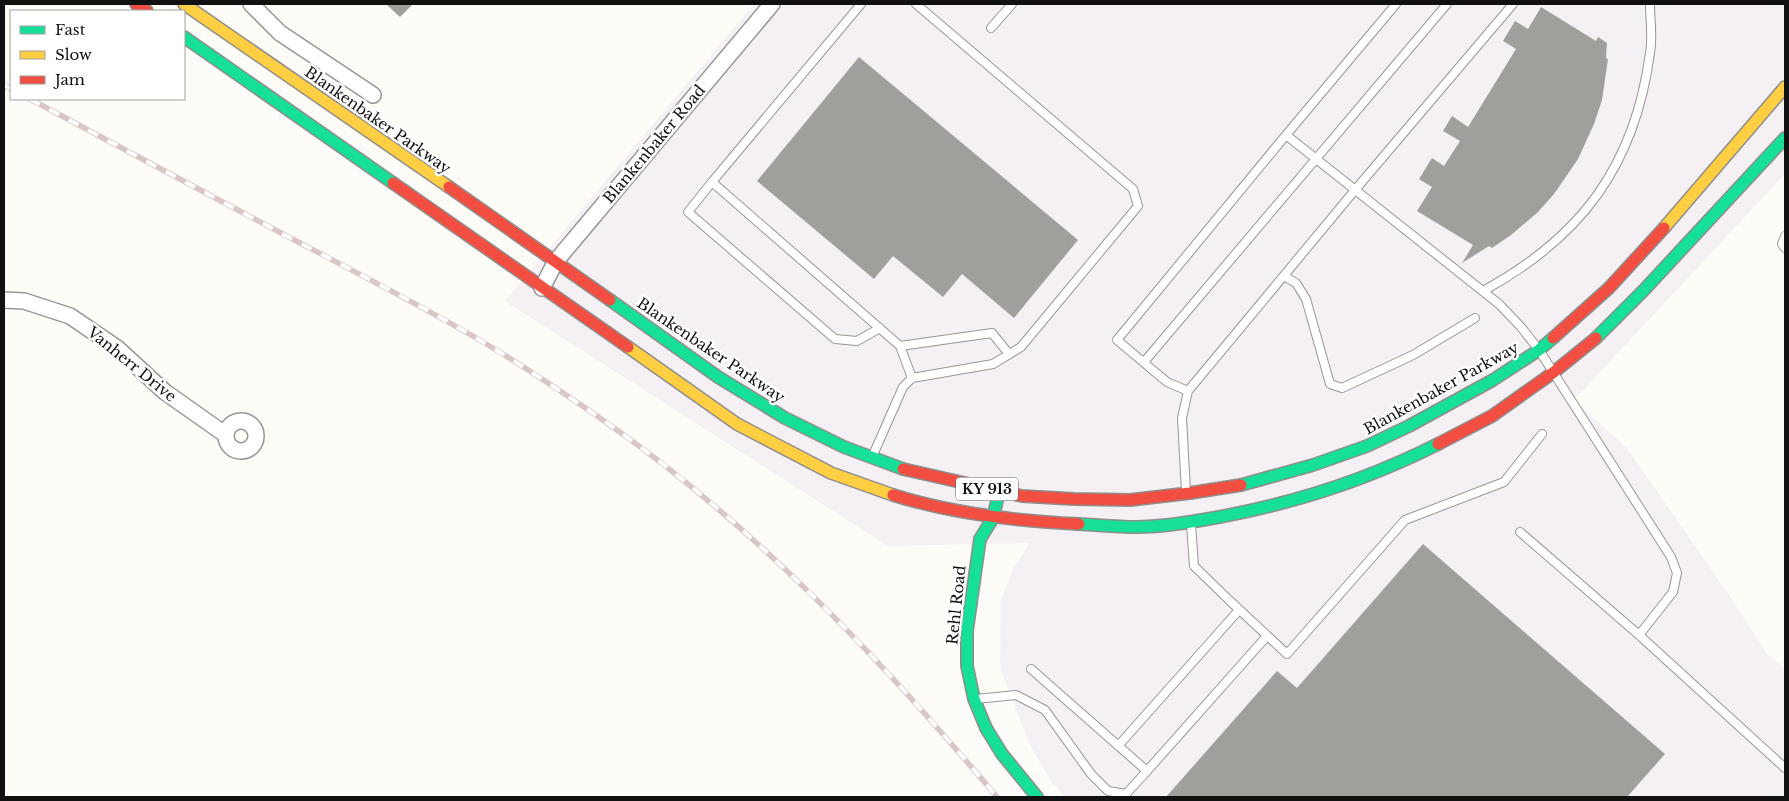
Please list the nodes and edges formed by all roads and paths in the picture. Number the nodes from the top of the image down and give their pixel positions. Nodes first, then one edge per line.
1 (184, 4) edge
2 (251, 4) edge
3 (772, 4) edge
4 (862, 4) edge
5 (916, 4) edge
6 (1012, 4) edge
7 (1396, 4) edge
8 (1447, 4) edge
9 (1513, 4) edge
10 (1650, 4) edge
11 (991, 28) dead end
12 (185, 38) edge
13 (1785, 87) edge
14 (373, 95) dead end
15 (1286, 135) junction
16 (1785, 138) edge
17 (1316, 159) junction
18 (712, 182) junction
19 (1355, 190) junction
20 (1785, 236) edge
21 (1785, 248) edge
22 (556, 261) junction
23 (1284, 276) junction
24 (542, 288) junction
25 (1483, 291) junction
26 (4, 300) edge
27 (1475, 318) dead end
28 (880, 328) junction
29 (900, 346) junction
30 (1539, 350) junction
31 (1009, 354) junction
32 (1144, 362) junction
33 (1554, 372) junction
34 (912, 378) junction
35 (1188, 391) junction
36 (1542, 434) dead end
37 (226, 435) dead end
38 (872, 458) junction
39 (999, 492) junction
40 (1187, 494) junction
41 (993, 518) junction
42 (1190, 522) junction
43 (1520, 532) dead end
44 (1239, 610) junction
45 (1267, 636) junction
46 (1639, 636) junction
47 (1031, 670) dead end
48 (974, 699) junction
49 (1118, 746) junction
50 (1785, 768) edge
51 (1147, 771) junction
52 (1037, 797) edge

1 - 22 main road, Blankenbaker Parkway / KY 913
2 - 14 street
3 - 22 street, Blankenbaker Road
4 - 18 lane
5 - 31 lane
6 - 11 lane
7 - 15 lane
8 - 17 lane
9 - 19 lane
10 - 25 lane
12 - 24 main road, KY 913
13 - 30 main road, Blankenbaker Parkway / KY 913
15 - 17 lane
15 - 32 lane
16 - 33 main road, KY 913
17 - 19 lane
17 - 32 lane
18 - 28 lane
18 - 28 lane
19 - 23 lane
19 - 25 lane
20 - 21 lane
22 - 24 street, Blankenbaker Road
22 - 38 main road, Blankenbaker Parkway / KY 913
23 - 27 lane
23 - 35 lane
24 - 41 main road, KY 913
25 - 30 lane
26 - 37 street, Vanherr Drive
28 - 29 lane
29 - 31 lane
29 - 34 lane
30 - 33 lane
30 - 40 main road, Blankenbaker Parkway / KY 913
31 - 34 lane
32 - 35 lane
33 - 42 main road, KY 913
33 - 46 lane
34 - 38 lane
35 - 40 lane
36 - 45 lane
38 - 39 main road, Blankenbaker Parkway / KY 913
39 - 40 main road, Blankenbaker Parkway / KY 913
39 - 41 main road, Rehl Road
41 - 42 main road, KY 913
41 - 48 main road, Rehl Road
42 - 44 lane
43 - 46 lane
44 - 45 lane
44 - 49 lane
45 - 51 lane
46 - 50 lane
47 - 49 lane
48 - 51 lane
48 - 52 main road, Rehl Road
49 - 51 lane

